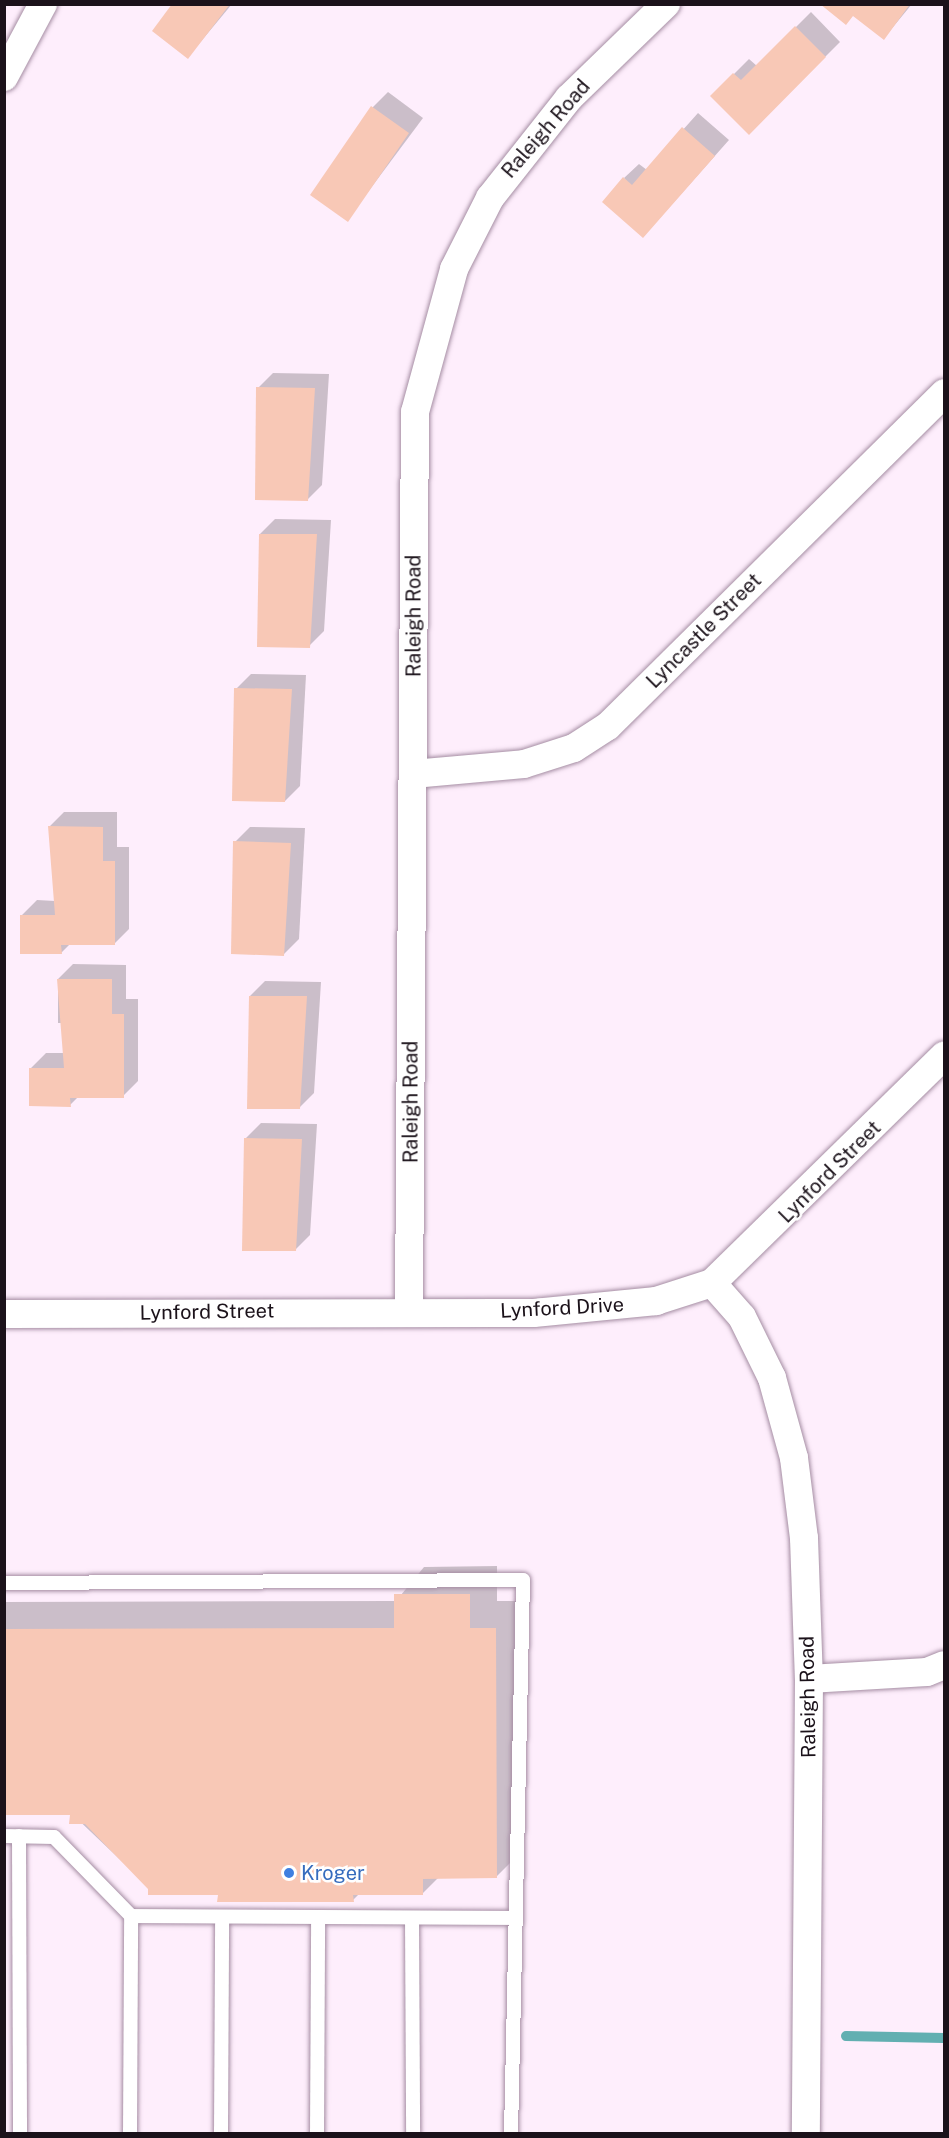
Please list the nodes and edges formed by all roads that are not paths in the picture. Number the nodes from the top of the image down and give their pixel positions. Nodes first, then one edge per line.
1 (43, 4) edge
2 (666, 4) edge
3 (4, 77) edge
4 (945, 393) edge
5 (413, 774) junction
6 (945, 1056) edge
7 (712, 1283) junction
8 (409, 1311) junction
9 (4, 1314) edge
10 (4, 1583) edge
11 (945, 1665) edge
12 (809, 1679) junction
13 (4, 1836) edge
14 (19, 1836) junction
15 (130, 1916) junction
16 (222, 1917) junction
17 (318, 1917) junction
18 (412, 1918) junction
19 (516, 1918) junction
20 (20, 2133) edge
21 (130, 2133) edge
22 (222, 2133) edge
23 (317, 2133) edge
24 (413, 2133) edge
25 (511, 2133) edge
26 (806, 2133) edge

1 - 3 street
2 - 5 street, Raleigh Road
4 - 5 street, Lyncastle Street
5 - 8 street, Raleigh Road
6 - 7 street, Lynford Street
7 - 8 street, Lynford Drive
7 - 12 street, Raleigh Road
8 - 9 street, Lynford Street
10 - 19 lane
11 - 12 street
12 - 26 street, Raleigh Road
13 - 14 lane
14 - 15 lane
14 - 20 lane
15 - 16 lane
15 - 21 lane
16 - 17 lane
16 - 22 lane
17 - 18 lane
17 - 23 lane
18 - 19 lane
18 - 24 lane
19 - 25 lane

